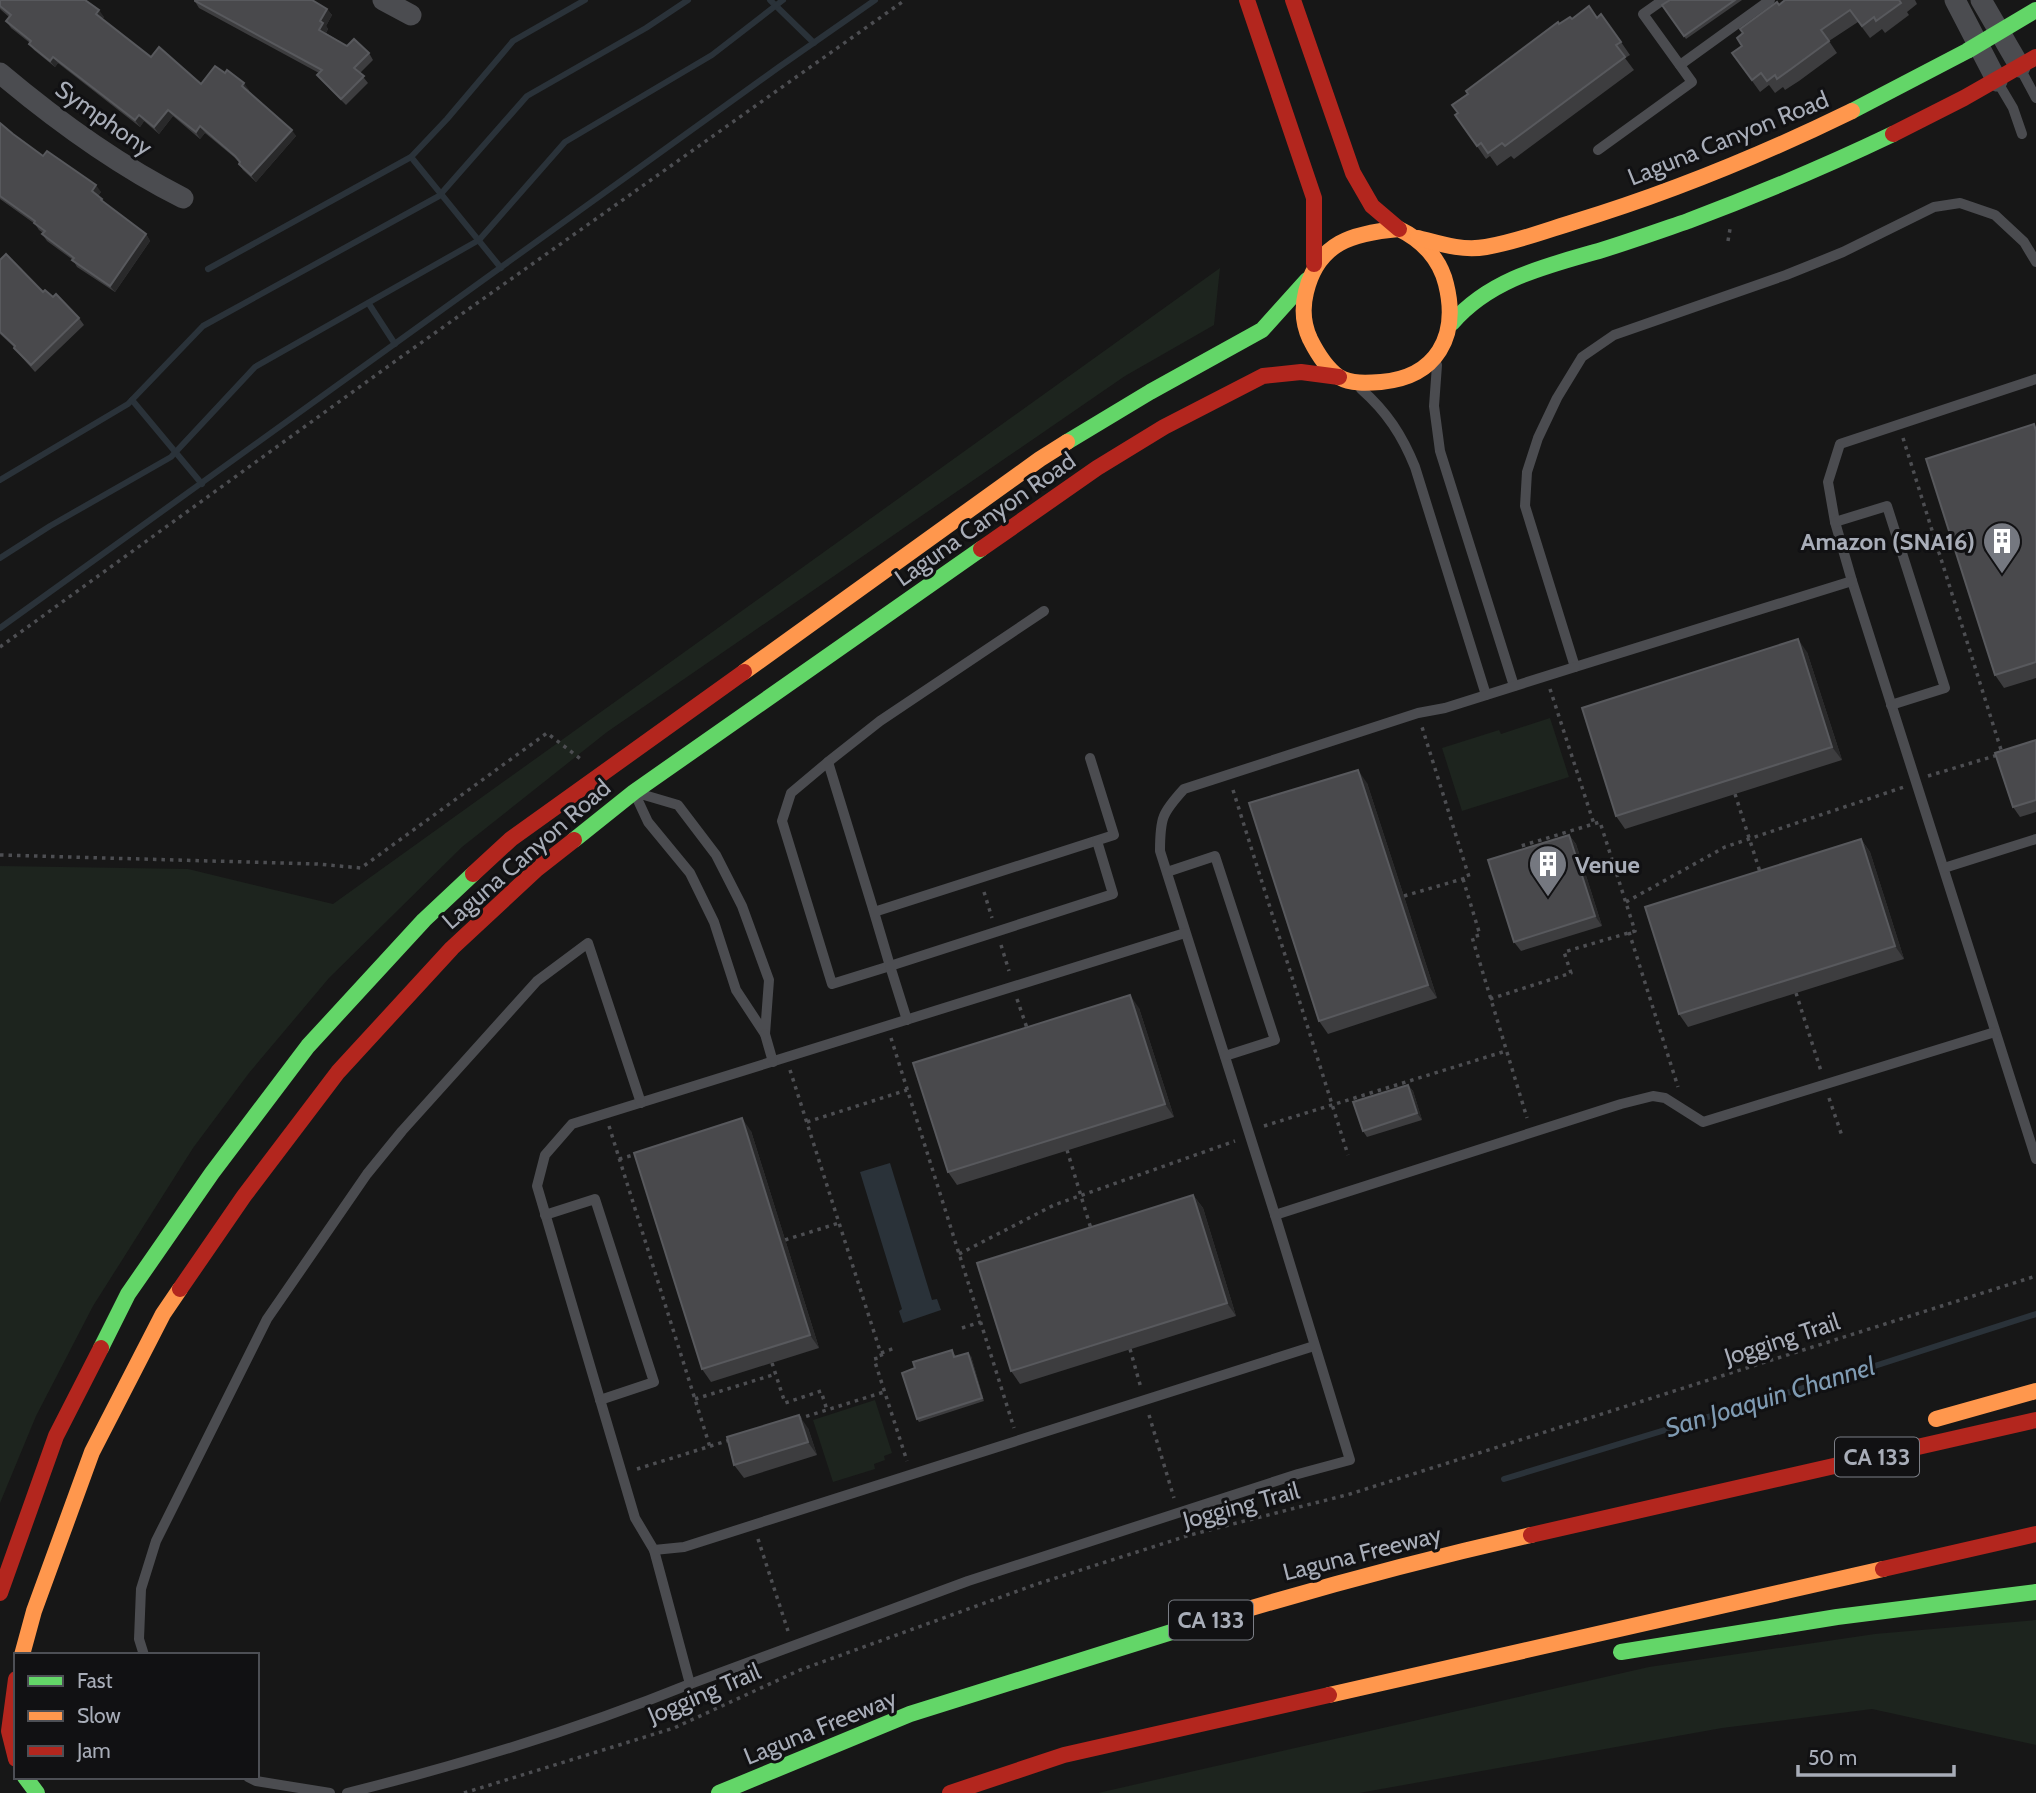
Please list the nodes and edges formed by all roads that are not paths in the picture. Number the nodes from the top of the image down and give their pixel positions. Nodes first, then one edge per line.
1 (383, 0) edge
2 (1247, 0) edge
3 (1293, 0) edge
4 (1663, 0) edge
5 (1770, 0) edge
6 (1955, 0) edge
7 (1982, 0) edge
8 (2036, 10) edge
9 (411, 15) dead end
10 (2001, 34) junction
11 (1980, 46) junction
12 (2028, 62) edge
13 (1680, 65) junction
14 (0, 73) edge
15 (1997, 81) junction
16 (2036, 98) edge
17 (2022, 134) dead end
18 (1598, 150) dead end
19 (183, 198) dead end
20 (1399, 229) junction
21 (1418, 238) junction
22 (2036, 262) edge
23 (1314, 264) junction
24 (1307, 280) junction
25 (1452, 323) junction
26 (1437, 355) junction
27 (2036, 379) edge
28 (1346, 380) junction
29 (1835, 522) junction
30 (1852, 581) junction
31 (1044, 611) dead end
32 (1575, 667) junction
33 (1514, 686) junction
34 (1486, 695) junction
35 (1891, 705) junction
36 (1090, 758) dead end
37 (828, 762) junction
38 (603, 775) junction
39 (634, 792) junction
40 (2036, 839) edge
41 (1097, 841) junction
42 (1944, 868) junction
43 (1167, 872) junction
44 (874, 912) junction
45 (1185, 933) junction
46 (890, 966) junction
47 (907, 1020) junction
48 (1995, 1032) junction
49 (765, 1034) junction
50 (1224, 1056) junction
51 (773, 1062) junction
52 (640, 1103) junction
53 (2036, 1158) edge
54 (545, 1215) junction
55 (1275, 1215) junction
56 (1314, 1346) junction
57 (2036, 1391) edge
58 (600, 1400) junction
59 (2036, 1420) edge
60 (1920, 1424) dead end
61 (1816, 1454) dead end
62 (1717, 1493) junction
63 (2036, 1534) edge
64 (654, 1550) junction
65 (2036, 1592) edge
66 (0, 1593) edge
67 (23, 1653) edge
68 (143, 1653) edge
69 (1607, 1654) dead end
70 (690, 1684) junction
71 (14, 1694) edge
72 (1299, 1702) junction
73 (1338, 1708) dead end
74 (14, 1751) edge
75 (26, 1779) edge
76 (252, 1779) edge
77 (37, 1793) edge
78 (330, 1793) edge
79 (347, 1793) edge
80 (719, 1793) edge
81 (950, 1793) edge

1 - 9 street
2 - 23 main road
3 - 20 main road
4 - 13 lane
5 - 13 lane
6 - 11 street
7 - 10 street
8 - 10 main road, Laguna Canyon Road
10 - 11 main road, Laguna Canyon Road
10 - 12 street
11 - 15 street
11 - 21 main road, Laguna Canyon Road
12 - 15 main road
12 - 16 lane
13 - 18 lane
14 - 19 street, Symphony
15 - 17 lane
15 - 25 main road
20 - 21 main road
20 - 23 main road
21 - 25 main road
22 - 32 lane
23 - 24 main road
24 - 28 main road
24 - 38 main road, Laguna Canyon Road
25 - 26 main road
26 - 28 main road
26 - 33 lane
27 - 29 lane
28 - 34 lane
28 - 39 main road, Laguna Canyon Road
29 - 30 lane
29 - 35 lane
30 - 32 lane
30 - 35 lane
31 - 37 lane
32 - 33 lane
33 - 34 lane
34 - 43 lane
35 - 42 lane
36 - 41 lane
37 - 44 lane
37 - 46 lane
38 - 39 main road
38 - 66 main road, Laguna Canyon Road
39 - 49 lane
39 - 49 lane
39 - 67 main road, Laguna Canyon Road
40 - 42 lane
41 - 44 lane
41 - 46 lane
42 - 48 lane
43 - 45 lane
43 - 50 lane
44 - 46 lane
45 - 47 lane
45 - 50 lane
46 - 47 lane
47 - 51 lane
48 - 53 lane
48 - 55 lane
49 - 51 lane
50 - 55 lane
51 - 52 lane
52 - 54 lane
52 - 68 lane
54 - 58 lane
54 - 58 lane
55 - 56 lane
56 - 64 lane
56 - 70 lane
57 - 60 main road
58 - 64 lane
59 - 62 main road, Laguna Freeway / CA 133
61 - 62 main road
62 - 80 main road, Laguna Freeway / CA 133
63 - 72 main road
64 - 70 lane
65 - 69 main road
70 - 79 lane
71 - 74 main road
72 - 73 main road
72 - 81 main road
75 - 77 main road
76 - 78 lane

